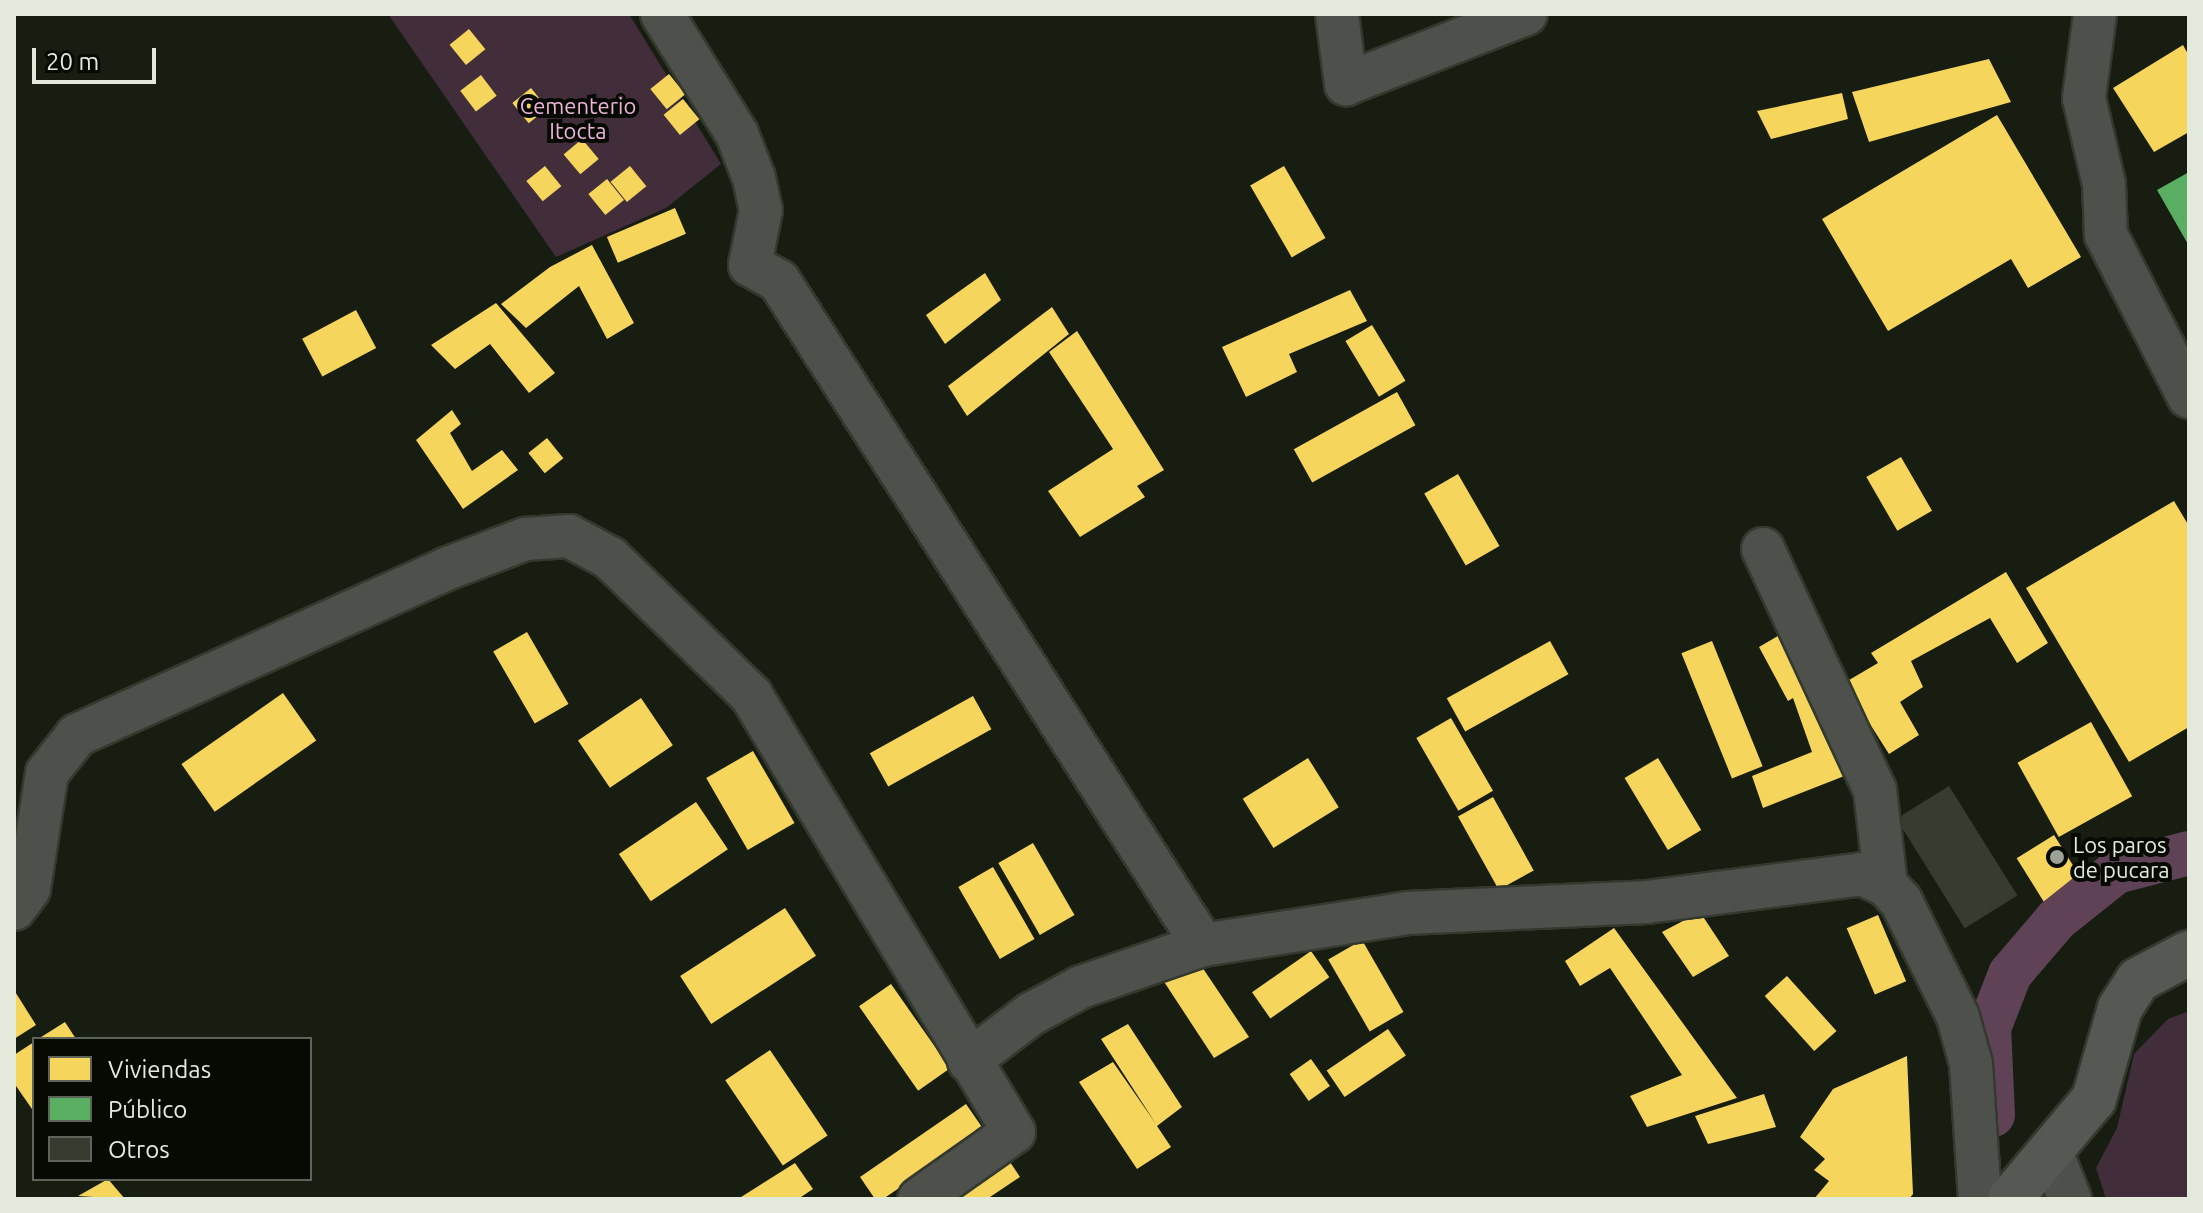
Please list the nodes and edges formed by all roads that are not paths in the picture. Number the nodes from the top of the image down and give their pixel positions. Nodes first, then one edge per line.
1 (662, 14) edge
2 (1337, 14) edge
3 (1526, 14) edge
4 (2095, 14) edge
5 (2189, 397) edge
6 (1763, 549) dead end
7 (1886, 885) junction
8 (14, 909) edge
9 (1203, 945) junction
10 (2189, 953) edge
11 (969, 1061) junction
12 (2052, 1154) junction
13 (919, 1199) edge
14 (1980, 1199) edge
15 (2010, 1199) edge
16 (2070, 1199) edge

1 - 9 street
2 - 3 street
4 - 5 street
6 - 7 street
7 - 9 street
7 - 14 street
8 - 11 street
9 - 11 street
10 - 12 main road
11 - 13 street
12 - 15 main road
12 - 16 street

